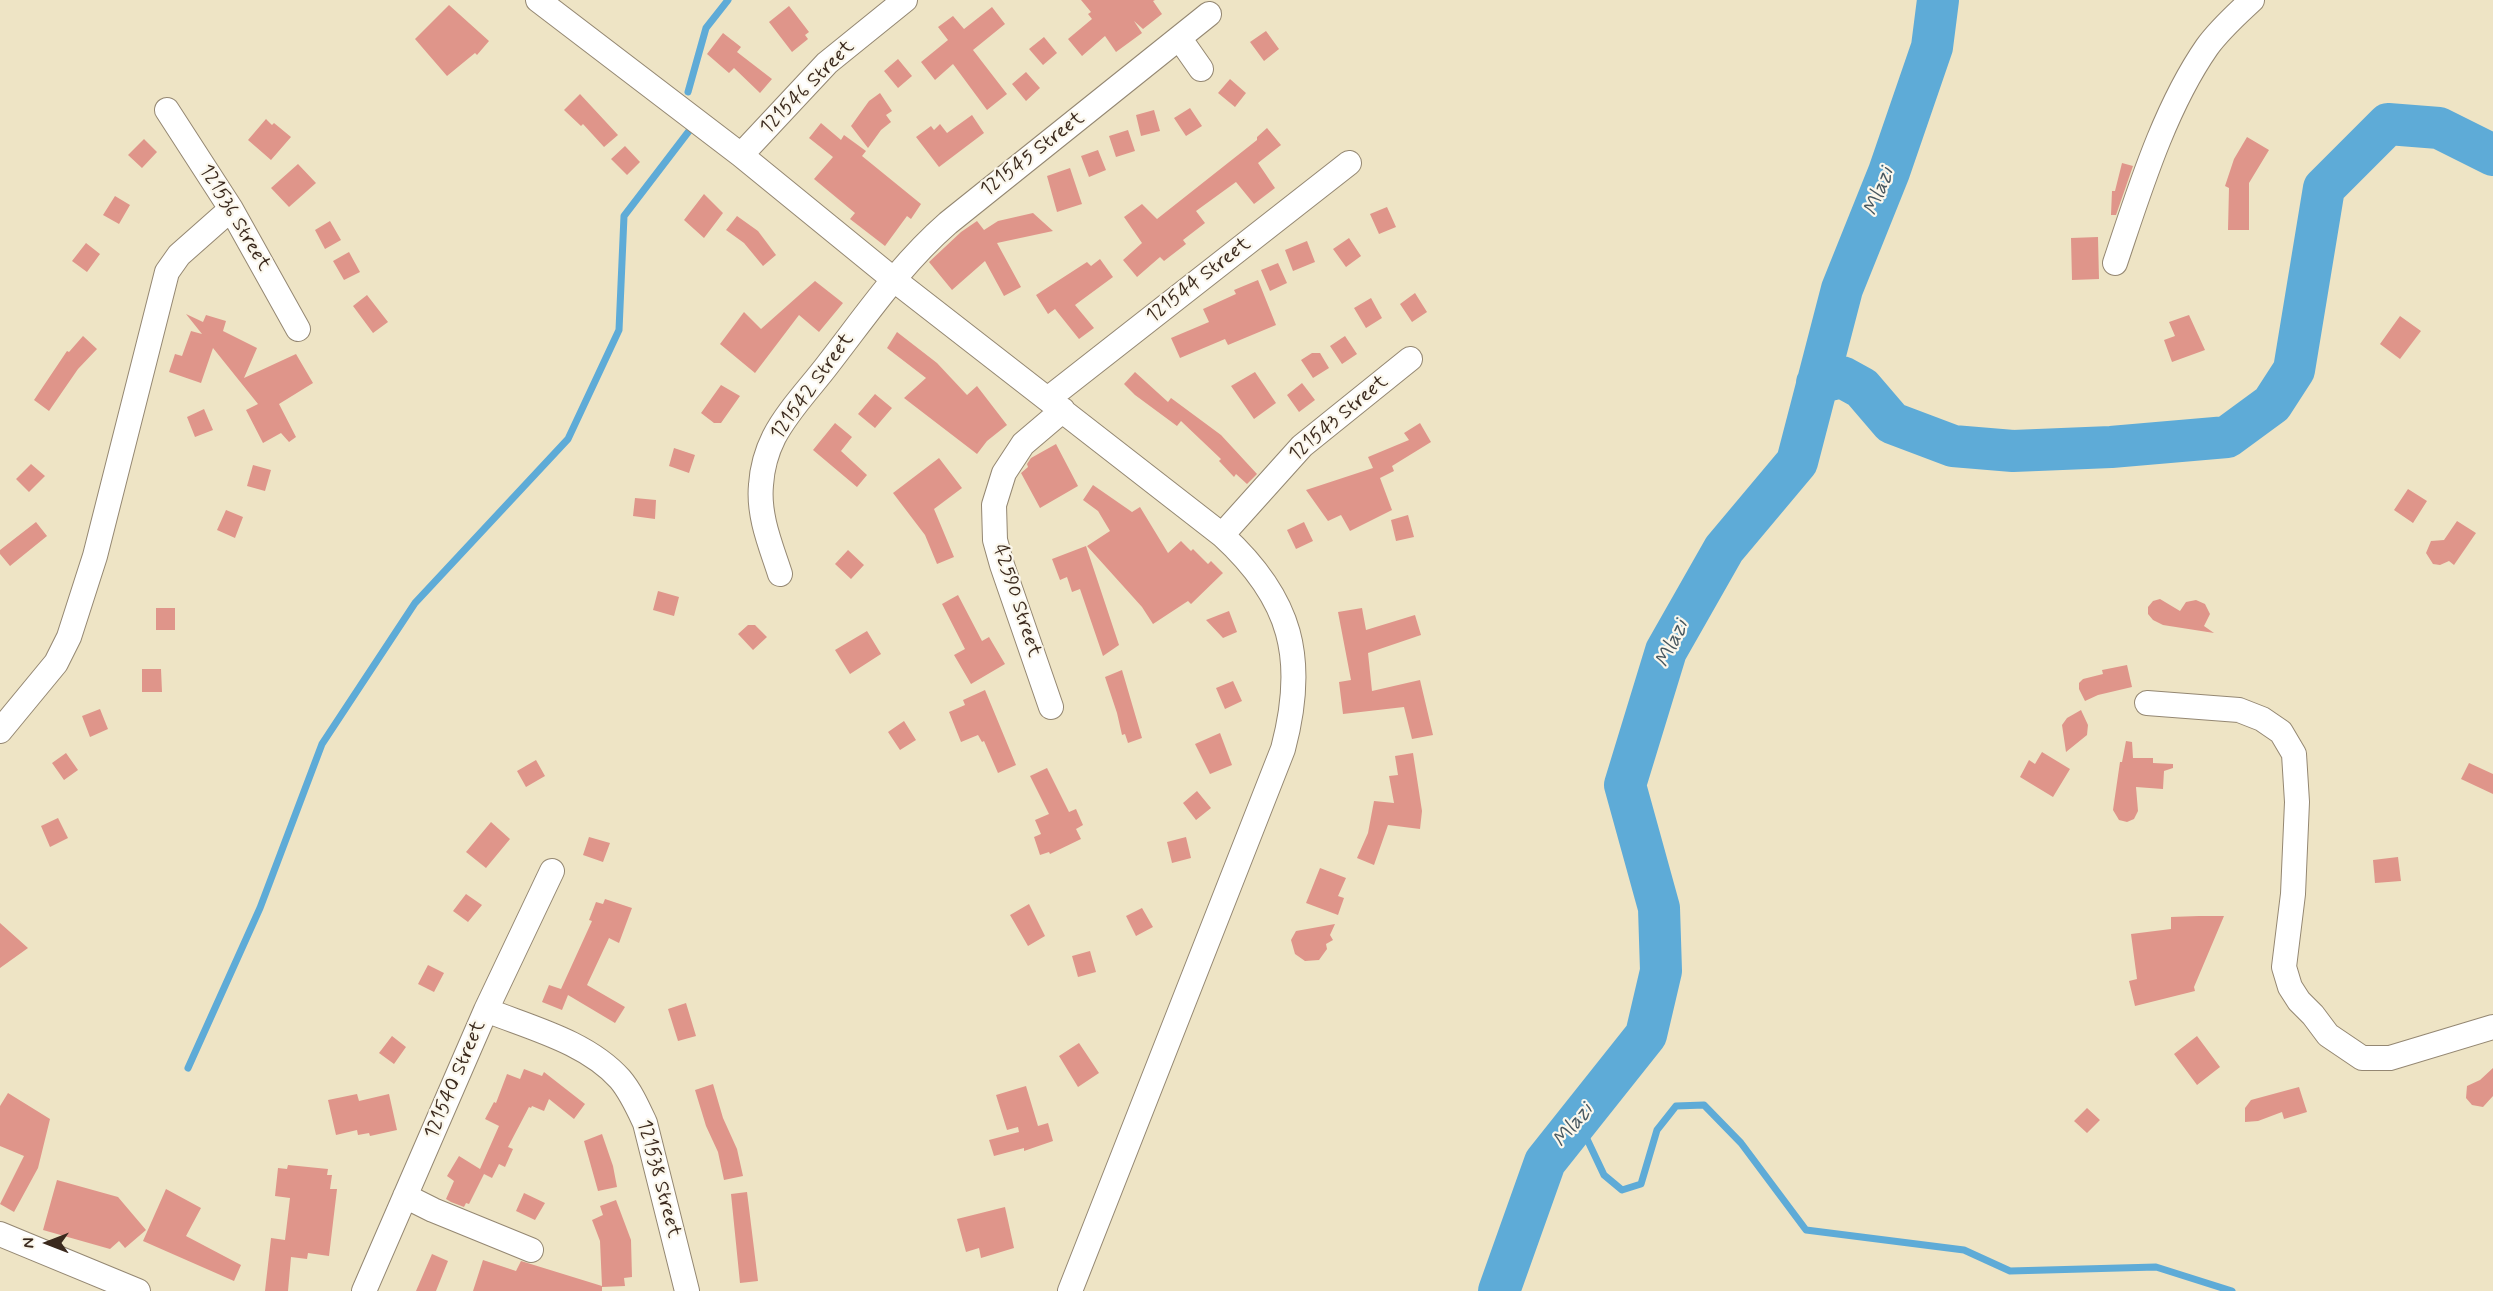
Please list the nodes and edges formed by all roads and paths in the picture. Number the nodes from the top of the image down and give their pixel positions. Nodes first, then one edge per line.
1 (539, 0) edge
2 (905, 0) edge
3 (2252, 0) edge
4 (1209, 14) dead end
5 (1180, 39) junction
6 (1201, 69) dead end
7 (166, 110) dead end
8 (741, 155) junction
9 (1349, 163) dead end
10 (231, 209) junction
11 (2115, 263) dead end
12 (893, 279) junction
13 (298, 329) dead end
14 (1410, 359) dead end
15 (1056, 404) junction
16 (1222, 535) junction
17 (780, 574) dead end
18 (2147, 703) dead end
19 (1051, 707) dead end
20 (0, 732) edge
21 (552, 871) dead end
22 (486, 1010) junction
23 (2493, 1027) edge
24 (405, 1196) junction
25 (0, 1234) edge
26 (531, 1250) dead end
27 (138, 1291) edge
28 (364, 1291) edge
29 (687, 1291) edge
30 (1070, 1291) edge

1 - 8 street
2 - 8 street, 121546 Street
3 - 11 street
4 - 5 street, 121545 Street
5 - 6 street
5 - 12 street, 121545 Street
7 - 10 street, 121536 Street
8 - 12 street
9 - 15 street, 121544 Street
10 - 13 street, 121536 Street
10 - 20 street
12 - 15 street
12 - 17 street, 121542 Street
14 - 16 street, 121543 Street
15 - 16 street
15 - 19 street, 42590 Street
16 - 30 street
18 - 23 street
21 - 22 street, 121540 Street
22 - 24 street, 121540 Street
22 - 29 street, 121538 Street
24 - 26 street
24 - 28 street, 121540 Street
25 - 27 street

